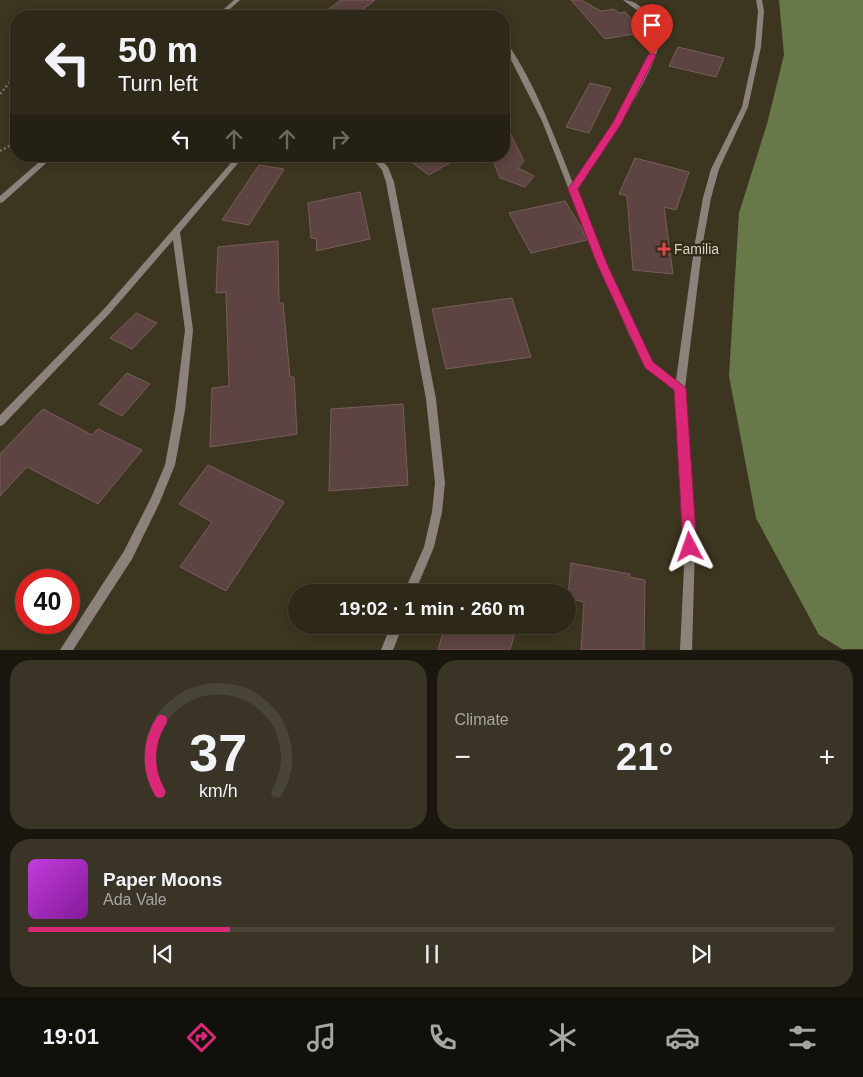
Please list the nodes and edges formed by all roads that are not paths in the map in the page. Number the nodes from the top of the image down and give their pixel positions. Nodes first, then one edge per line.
1 (237, 0) edge
2 (626, 0) edge
3 (759, 0) edge
4 (226, 10) edge
5 (510, 51) edge
6 (44, 162) edge
7 (236, 162) edge
8 (379, 162) edge
9 (573, 189) junction
10 (0, 200) edge
11 (176, 232) junction
12 (680, 388) junction
13 (0, 422) edge
14 (413, 584) edge
15 (393, 634) edge
16 (66, 650) edge
17 (387, 650) edge
18 (686, 650) edge

1 - 4 street
2 - 9 street
3 - 12 street
5 - 9 street
6 - 10 street
7 - 11 street
8 - 14 street
9 - 12 street
11 - 13 street
11 - 16 street
12 - 18 street
15 - 17 street

